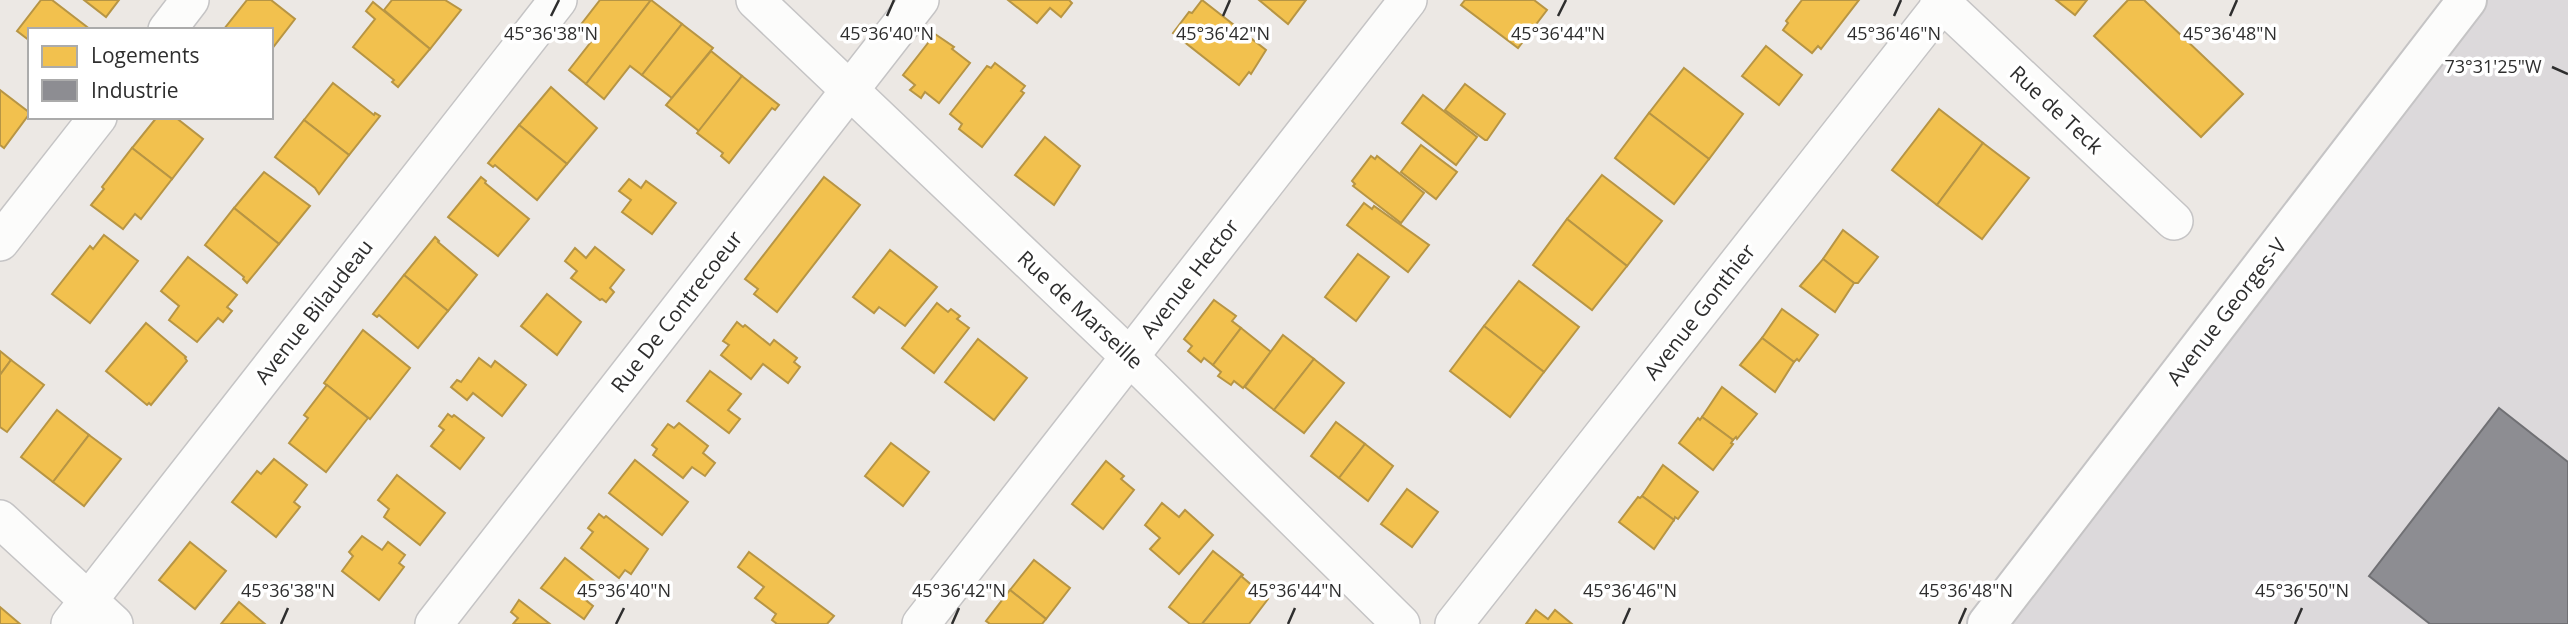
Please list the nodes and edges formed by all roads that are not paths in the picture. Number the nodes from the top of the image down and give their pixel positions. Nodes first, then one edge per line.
1 (190, 0) edge
2 (558, 0) edge
3 (755, 0) edge
4 (920, 0) edge
5 (1408, 0) edge
6 (2467, 0) edge
7 (1942, 1) edge
8 (169, 28) edge
9 (849, 91) junction
10 (96, 119) edge
11 (2174, 221) dead end
12 (0, 242) edge
13 (1130, 356) junction
14 (0, 519) edge
15 (91, 616) edge
16 (434, 624) edge
17 (921, 624) edge
18 (1401, 624) edge
19 (1454, 624) edge
20 (1987, 624) edge

1 - 8 street
2 - 15 street, Avenue Bilaudeau
3 - 9 street, Rue de Marseille
4 - 9 street, Rue De Contrecoeur
5 - 13 street, Avenue Hector
6 - 20 street, Avenue Georges-V
7 - 11 street, Rue de Teck
7 - 19 street, Avenue Gonthier
9 - 13 street, Rue de Marseille
9 - 16 street, Rue De Contrecoeur
10 - 12 street
13 - 17 street, Avenue Hector
13 - 18 street, Rue de Marseille
14 - 15 street

